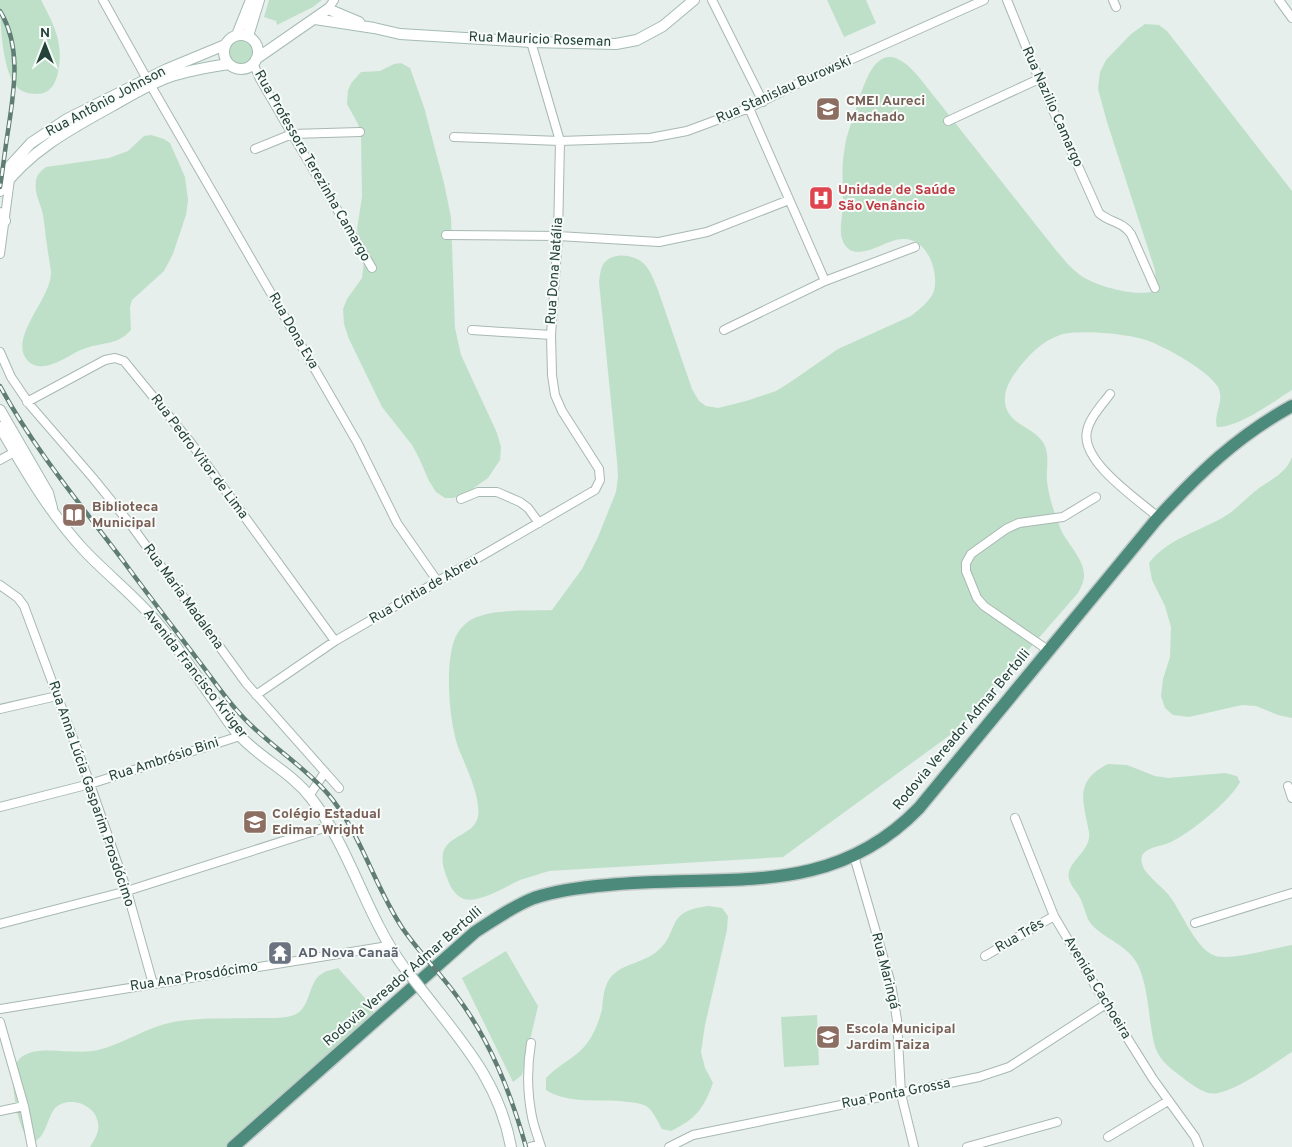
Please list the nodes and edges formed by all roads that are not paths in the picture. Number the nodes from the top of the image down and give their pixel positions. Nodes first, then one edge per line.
1 (103, 0) edge
2 (252, 0) edge
3 (259, 0) edge
4 (334, 0) edge
5 (694, 0) edge
6 (712, 0) edge
7 (984, 0) edge
8 (1007, 0) edge
9 (1279, 0) edge
10 (328, 9) junction
11 (1292, 18) edge
12 (315, 19) junction
13 (374, 28) junction
14 (247, 38) junction
15 (281, 40) junction
16 (531, 42) junction
17 (225, 44) junction
18 (255, 61) junction
19 (229, 64) junction
20 (1039, 79) junction
21 (148, 82) junction
22 (763, 102) junction
23 (749, 108) junction
24 (948, 122) dead end
25 (360, 132) dead end
26 (292, 134) junction
27 (454, 137) dead end
28 (560, 140) junction
29 (256, 149) dead end
30 (3, 183) edge
31 (788, 200) junction
32 (4, 214) edge
33 (446, 236) dead end
34 (558, 236) junction
35 (915, 247) dead end
36 (0, 254) edge
37 (372, 268) dead end
38 (825, 280) junction
39 (1155, 288) dead end
40 (472, 330) dead end
41 (724, 330) dead end
42 (551, 335) junction
43 (0, 352) edge
44 (1110, 394) dead end
45 (27, 402) junction
46 (1292, 406) edge
47 (0, 410) edge
48 (0, 427) edge
49 (18, 450) junction
50 (0, 460) edge
51 (595, 490) joint
52 (1096, 497) dead end
53 (461, 499) dead end
54 (1158, 517) junction
55 (540, 523) junction
56 (438, 582) junction
57 (0, 584) edge
58 (335, 641) junction
59 (1048, 650) junction
60 (256, 694) junction
61 (57, 696) junction
62 (0, 709) edge
63 (240, 736) junction
64 (325, 772) junction
65 (90, 784) junction
66 (1288, 786) dead end
67 (339, 788) dead end
68 (310, 796) junction
69 (1292, 798) edge
70 (0, 807) edge
71 (1015, 818) dead end
72 (330, 826) junction
73 (854, 856) junction
74 (127, 891) junction
75 (1292, 892) edge
76 (1054, 916) junction
77 (1195, 923) dead end
78 (0, 924) edge
79 (388, 946) junction
80 (985, 956) dead end
81 (153, 984) junction
82 (1106, 1004) junction
83 (0, 1009) edge
84 (0, 1022) edge
85 (531, 1043) dead end
86 (902, 1094) junction
87 (1168, 1102) junction
88 (24, 1106) junction
89 (0, 1111) edge
90 (1057, 1122) dead end
91 (1108, 1137) dead end
92 (540, 1146) edge
93 (669, 1146) edge
94 (32, 1147) edge
95 (233, 1147) edge
96 (511, 1147) edge
97 (530, 1147) edge
98 (914, 1147) edge
99 (967, 1147) edge
100 (1199, 1147) edge

1 - 21 street, Rua Dona Eva
2 - 14 main road
3 - 14 main road
4 - 10 street
5 - 16 main road, Rua Mauricio Roseman
6 - 22 street
7 - 22 street, Rua Stanislau Burowski
8 - 20 street, Rua Nazilio Camargo
9 - 11 street
10 - 12 main road
10 - 13 main road, Rua Mauricio Roseman
12 - 13 main road, Rua Mauricio Roseman
12 - 15 main road
13 - 16 main road, Rua Mauricio Roseman
14 - 15 main road
14 - 17 main road
14 - 18 main road
15 - 18 main road
16 - 28 street, Rua Dona Natália
17 - 19 main road
17 - 21 main road, Rua Antônio Johnson
18 - 19 main road
18 - 26 street, Rua Professora Terezinha Camargo
19 - 21 main road, Rua Antônio Johnson
20 - 24 street
20 - 39 street, Rua Nazilio Camargo
21 - 30 main road, Rua Antônio Johnson
21 - 56 street, Rua Dona Eva
22 - 23 street, Rua Stanislau Burowski
23 - 28 street, Rua Stanislau Burowski
23 - 31 street
25 - 26 street
26 - 29 street
26 - 37 street, Rua Professora Terezinha Camargo
27 - 28 street, Rua Stanislau Burowski
28 - 34 street, Rua Dona Natália
30 - 32 street
31 - 34 street
31 - 38 street
32 - 36 street
33 - 34 street
34 - 42 street, Rua Dona Natália
35 - 38 street
38 - 41 street
40 - 42 street
42 - 51 street, Rua Dona Natália
43 - 45 street, Rua Maria Madalena
44 - 54 street
45 - 58 street, Rua Pedro Vitor de Lima
45 - 60 street, Rua Maria Madalena
46 - 54 highway, Rodovia Vereador Admar Bertolli
47 - 49 main road, Avenida Francisco Krüger
48 - 49 main road, Avenida Francisco Krüger
49 - 50 street
49 - 63 main road, Avenida Francisco Krüger
51 - 55 street, Rua Cíntia de Abreu
52 - 59 street
53 - 55 street
54 - 59 highway, Rodovia Vereador Admar Bertolli
55 - 56 street, Rua Cíntia de Abreu
56 - 58 street, Rua Cíntia de Abreu
57 - 61 street, Rua Anna Lúcia Gasparim Prosdócimo
58 - 60 street, Rua Cíntia de Abreu
59 - 73 highway, Rodovia Vereador Admar Bertolli
60 - 64 street, Rua Maria Madalena
61 - 62 street
61 - 65 street, Rua Anna Lúcia Gasparim Prosdócimo
63 - 65 street, Rua Ambrósio Bini
63 - 68 main road, Avenida Francisco Krüger
64 - 67 street, Rua Maria Madalena
64 - 68 street
65 - 70 street, Rua Ambrósio Bini
65 - 74 street, Rua Anna Lúcia Gasparim Prosdócimo
66 - 69 street
68 - 72 main road, Avenida Francisco Krüger
71 - 76 street, Avenida Cachoeira
72 - 74 street
72 - 79 main road, Avenida Francisco Krüger
73 - 86 street, Rua Maringá
73 - 95 highway, Rodovia Vereador Admar Bertolli
74 - 78 street
74 - 81 street, Rua Anna Lúcia Gasparim Prosdócimo
75 - 77 street
76 - 80 street, Rua Três
76 - 82 street, Avenida Cachoeira
79 - 81 street, Rua Ana Prosdócimo
79 - 96 main road, Avenida Francisco Krüger, bridge
81 - 83 street, Rua Ana Prosdócimo
82 - 86 street, Rua Ponta Grossa
82 - 87 street, Avenida Cachoeira
84 - 88 street
85 - 92 street
86 - 93 street, Rua Ponta Grossa
86 - 98 street, Rua Maringá
87 - 91 street
87 - 100 street, Avenida Cachoeira
88 - 89 street
88 - 94 street
90 - 99 street
92 - 97 street

